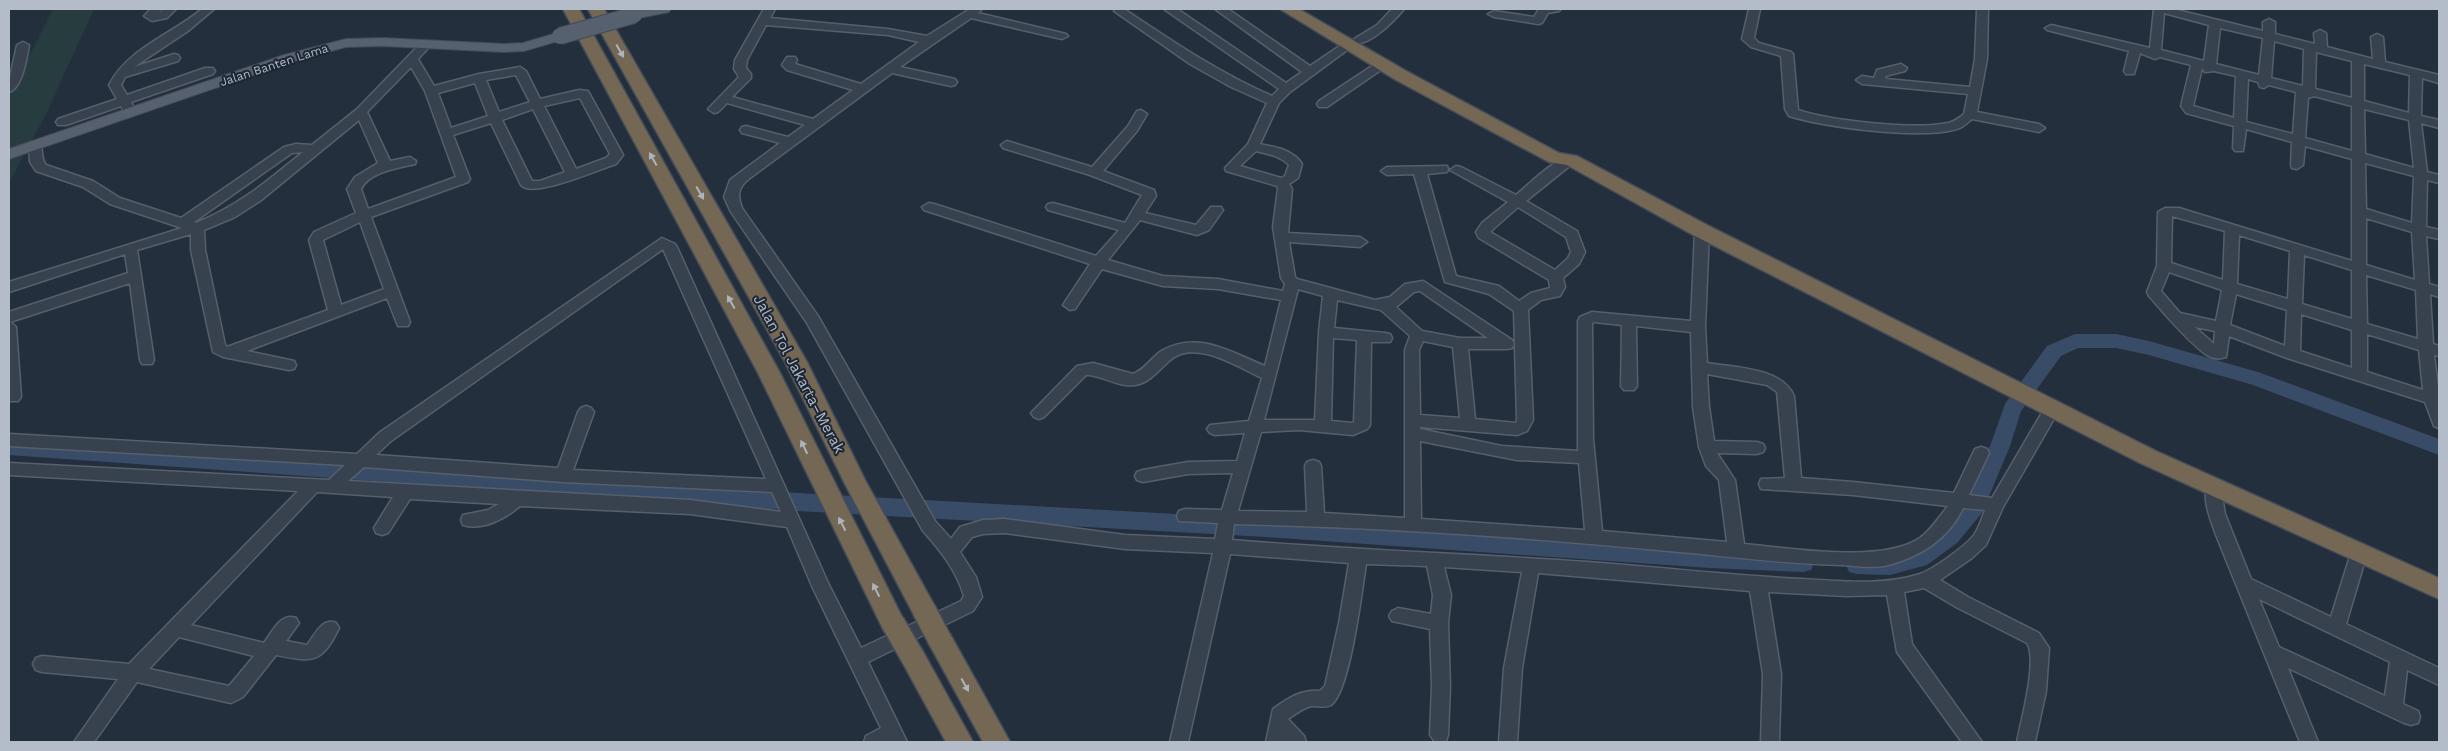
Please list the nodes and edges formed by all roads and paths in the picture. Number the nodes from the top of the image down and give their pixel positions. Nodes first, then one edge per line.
1 (157, 9) edge
2 (170, 9) edge
3 (208, 9) edge
4 (571, 9) edge
5 (596, 9) edge
6 (664, 9) edge
7 (769, 9) edge
8 (1170, 9) edge
9 (1221, 9) edge
10 (1288, 9) edge
11 (1304, 9) edge
12 (1555, 9) edge
13 (1754, 9) edge
14 (1983, 9) edge
15 (1120, 10) dead end
16 (1393, 10) edge
17 (973, 12) edge
18 (1494, 14) dead end
19 (763, 21) junction
20 (2216, 22) junction
21 (2268, 22) dead end
22 (2051, 28) dead end
23 (2320, 32) dead end
24 (2270, 35) junction
25 (1062, 36) dead end
26 (2377, 37) dead end
27 (930, 40) junction
28 (1353, 43) junction
29 (23, 45) dead end
30 (425, 45) junction
31 (2315, 47) junction
32 (2147, 52) junction
33 (174, 58) dead end
34 (2358, 58) junction
35 (412, 59) junction
36 (791, 60) dead end
37 (1381, 64) junction
38 (2197, 64) junction
39 (2379, 64) junction
40 (1900, 68) dead end
41 (2210, 68) junction
42 (891, 69) junction
43 (209, 71) dead end
44 (2130, 71) dead end
45 (1310, 72) junction
46 (2416, 73) junction
47 (2242, 76) junction
48 (118, 77) junction
49 (479, 78) junction
50 (2439, 79) edge
51 (1862, 80) dead end
52 (1881, 81) junction
53 (951, 82) dead end
54 (2264, 82) junction
55 (9, 88) edge
56 (1286, 88) junction
57 (863, 89) junction
58 (1976, 91) junction
59 (430, 92) junction
60 (2305, 92) junction
61 (724, 99) junction
62 (1274, 101) junction
63 (539, 104) junction
64 (1323, 104) dead end
65 (2358, 106) junction
66 (127, 107) junction
67 (714, 109) dead end
68 (1141, 114) dead end
69 (1970, 115) junction
70 (363, 118) junction
71 (495, 119) junction
72 (2415, 120) junction
73 (62, 122) dead end
74 (814, 123) junction
75 (2239, 124) junction
76 (2439, 126) edge
77 (2039, 128) dead end
78 (746, 130) dead end
79 (446, 134) junction
80 (2298, 140) junction
81 (791, 142) junction
82 (35, 145) junction
83 (1007, 145) dead end
84 (1253, 146) junction
85 (2239, 148) dead end
86 (314, 149) junction
87 (9, 154) edge
88 (2359, 157) junction
89 (1571, 160) junction
90 (410, 161) dead end
91 (2298, 165) dead end
92 (382, 167) junction
93 (1419, 170) junction
94 (1387, 171) dead end
95 (1095, 172) junction
96 (572, 174) junction
97 (2421, 174) junction
98 (2439, 179) edge
99 (1282, 183) junction
100 (1517, 201) junction
101 (930, 207) dead end
102 (1053, 207) dead end
103 (2359, 209) junction
104 (1216, 210) dead end
105 (364, 215) junction
106 (1137, 215) junction
107 (183, 223) junction
108 (2420, 226) junction
109 (197, 228) junction
110 (1128, 228) junction
111 (2232, 229) junction
112 (2439, 229) edge
113 (1702, 231) junction
114 (2439, 235) edge
115 (1282, 237) junction
116 (1360, 242) dead end
117 (130, 247) junction
118 (2297, 250) junction
119 (1099, 262) junction
120 (2164, 266) junction
121 (2358, 266) junction
122 (136, 276) junction
123 (1556, 277) junction
124 (9, 287) edge
125 (2230, 287) junction
126 (2424, 287) junction
127 (1290, 290) junction
128 (392, 291) junction
129 (2439, 292) edge
130 (1331, 293) junction
131 (1070, 305) dead end
132 (1386, 306) junction
133 (2294, 307) junction
134 (1521, 309) junction
135 (336, 312) junction
136 (2175, 316) junction
137 (9, 317) edge
138 (1629, 321) junction
139 (403, 322) dead end
140 (9, 327) edge
141 (1698, 327) junction
142 (2359, 327) junction
143 (2222, 328) junction
144 (1326, 332) junction
145 (1418, 335) junction
146 (1364, 336) junction
147 (1384, 338) dead end
148 (1460, 343) junction
149 (1505, 343) junction
150 (1520, 345) junction
151 (2433, 349) edge
152 (230, 352) junction
153 (2292, 354) junction
154 (147, 360) dead end
155 (289, 365) dead end
156 (1699, 367) junction
157 (1270, 375) junction
158 (2360, 376) junction
159 (1629, 386) dead end
160 (13, 397) dead end
161 (2435, 399) edge
162 (2050, 407) junction
163 (586, 412) dead end
164 (1040, 413) dead end
165 (2439, 422) edge
166 (1323, 425) junction
167 (1468, 426) junction
168 (1414, 427) junction
169 (1215, 428) dead end
170 (1253, 428) junction
171 (9, 440) edge
172 (1707, 446) junction
173 (1757, 448) dead end
174 (1981, 453) dead end
175 (1587, 457) junction
176 (150, 462) junction
177 (354, 465) junction
178 (1313, 466) dead end
179 (1243, 467) junction
180 (9, 469) edge
181 (563, 476) junction
182 (1144, 476) dead end
183 (1767, 484) dead end
184 (1794, 484) junction
185 (334, 485) junction
186 (313, 486) junction
187 (2214, 488) junction
188 (407, 490) junction
189 (778, 490) junction
190 (517, 499) junction
191 (1963, 502) junction
192 (1991, 504) junction
193 (1185, 516) dead end
194 (792, 517) junction
195 (1316, 519) junction
196 (469, 520) dead end
197 (1227, 520) junction
198 (1414, 526) junction
199 (382, 528) dead end
200 (1594, 537) junction
201 (1223, 544) junction
202 (951, 551) junction
203 (1737, 551) junction
204 (2359, 554) junction
205 (1359, 557) junction
206 (1434, 559) junction
207 (1531, 567) junction
208 (1926, 580) junction
209 (1758, 584) junction
210 (2244, 584) junction
211 (1894, 587) junction
212 (2439, 589) edge
213 (1398, 616) dead end
214 (290, 623) dead end
215 (1438, 623) junction
216 (2336, 626) junction
217 (174, 628) junction
218 (330, 628) dead end
219 (271, 649) junction
220 (2273, 653) junction
221 (858, 658) junction
222 (2399, 658) junction
223 (42, 664) dead end
224 (134, 673) junction
225 (2439, 677) edge
226 (2393, 708) junction
227 (2411, 717) dead end
228 (1278, 723) junction
229 (1440, 735) dead end
230 (1968, 735) edge
231 (895, 736) edge
232 (83, 742) edge
233 (873, 742) edge
234 (960, 742) edge
235 (997, 742) edge
236 (1178, 742) edge
237 (1274, 742) edge
238 (1297, 742) edge
239 (1508, 742) edge
240 (1770, 742) edge
241 (1985, 742) edge
242 (2026, 742) edge
243 (2309, 742) edge

1 - 2 street
3 - 48 street
234 -> 4 highway, Jalan Tol Jakarta–Merak, bridge
5 -> 235 highway, Jalan Tol Jakarta–Merak, bridge
6 - 30 main road, Jalan Banten Lama, bridge
7 - 19 street
8 - 56 street
9 - 45 street
10 - 28 highway
11 - 28 highway
12 - 18 street
13 - 69 street
14 - 58 street
15 - 62 street
16 - 28 street
17 - 25 street
17 - 27 street
19 - 27 street
19 - 61 street
20 - 24 street
20 - 32 street
20 - 41 street
21 - 24 street
22 - 32 street
23 - 31 street
24 - 31 street
24 - 54 street
26 - 39 street
27 - 42 street
28 - 37 highway
28 - 45 street
28 - 89 highway
29 - 55 street
30 - 35 street
30 - 66 main road, Jalan Banten Lama
31 - 34 street
31 - 60 street
32 - 38 street
32 - 44 street
33 - 48 street
34 - 39 street
34 - 65 street
35 - 59 street
35 - 70 street
36 - 57 street
37 - 64 street
37 - 89 highway
38 - 41 street
38 - 75 street
39 - 46 street
40 - 52 street
41 - 47 street
42 - 53 street
42 - 57 street
43 - 66 street
45 - 56 street
46 - 50 street
46 - 72 street
47 - 54 street
47 - 75 street
48 - 66 street
49 - 59 street
49 - 63 street
49 - 71 street
51 - 52 street
52 - 58 street
54 - 60 street
56 - 62 street
57 - 74 street
58 - 69 street
59 - 79 street
60 - 65 street
60 - 80 street
61 - 67 street
61 - 74 street
62 - 84 street
63 - 71 street
63 - 96 street
63 - 96 street
65 - 72 street
65 - 88 street
66 - 73 street
66 - 82 main road, Jalan Banten Lama
68 - 95 street
69 - 77 street
70 - 86 street
70 - 92 street
71 - 79 street
71 - 96 street
72 - 76 street
72 - 97 street
74 - 81 street
75 - 80 street
75 - 85 street
78 - 81 street
79 - 105 street
80 - 88 street
80 - 91 street
81 - 202 street
82 - 87 main road, Jalan Banten Lama
82 - 107 street
83 - 95 street
84 - 99 street
84 - 99 street
86 - 107 street
86 - 109 street
88 - 97 street
88 - 103 street
89 - 100 street
89 - 113 highway
90 - 92 street
92 - 105 street
93 - 94 street
93 - 100 street
93 - 134 street
95 - 106 street
97 - 98 street
97 - 108 street
99 - 115 street
100 - 123 street
100 - 123 street
101 - 119 street
102 - 110 street
103 - 108 street
103 - 121 street
104 - 106 street
105 - 128 street
105 - 135 street
106 - 110 street
107 - 109 street
108 - 112 street
108 - 114 street
108 - 126 street
109 - 117 street
109 - 152 street
110 - 119 street
111 - 118 street
111 - 120 street
111 - 125 street
113 - 141 street
113 - 162 highway
115 - 116 street
115 - 127 street
117 - 122 street
117 - 124 street
118 - 121 street
118 - 133 street
119 - 127 street
119 - 131 street
120 - 125 street
120 - 136 street
121 - 126 street
121 - 142 street
122 - 137 street
122 - 154 street
123 - 134 street
125 - 133 street
125 - 143 street
126 - 129 street
126 - 151 street
127 - 130 street
127 - 157 street
128 - 135 street
128 - 139 street
130 - 132 street
130 - 144 street
132 - 145 street
132 - 149 street
133 - 142 street
133 - 153 street
134 - 150 street
135 - 152 street
136 - 143 street
136 - 143 street
138 - 141 street
138 - 159 street
138 - 175 street
140 - 160 street
141 - 156 street
142 - 151 street
142 - 158 street
143 - 153 street
144 - 146 street
144 - 166 street
145 - 148 street
145 - 168 street
146 - 147 street
146 - 166 street
148 - 149 street
148 - 167 street
149 - 150 street
150 - 167 street
151 - 161 street
152 - 155 street
153 - 158 street
156 - 172 street
156 - 184 street
157 - 164 street
157 - 170 street
158 - 161 street
161 - 165 street
162 - 187 highway
162 - 192 street
163 - 181 street
166 - 170 street
167 - 168 street
168 - 175 street
168 - 198 street
169 - 170 street
170 - 179 street
171 - 176 street
172 - 173 street
172 - 203 street
174 - 191 street
175 - 200 street
176 - 177 street
176 - 180 street
176 - 186 street
177 - 181 street
177 - 185 street
177 - 189 street
178 - 195 street
179 - 182 street
179 - 197 street
181 - 189 street
183 - 184 street
184 - 191 street
185 - 186 street
185 - 188 street
186 - 217 street
187 - 204 highway
187 - 210 street
188 - 190 street
188 - 199 street
189 - 194 street
190 - 194 street
190 - 196 street
191 - 192 street
191 - 203 street
192 - 208 street
193 - 197 street
194 - 221 street
195 - 197 street
195 - 198 street
197 - 201 street
198 - 200 street
200 - 203 street
201 - 202 street
201 - 205 street
201 - 236 street
202 - 221 street
204 - 212 highway
204 - 216 street
205 - 206 street
205 - 228 street
206 - 207 street
206 - 215 street
207 - 209 street
207 - 239 street
208 - 211 street
208 - 242 street
209 - 211 street
209 - 240 street
210 - 216 street
210 - 220 street
211 - 230 street
213 - 215 street
214 - 219 street
215 - 229 street
216 - 222 street
217 - 219 street
217 - 224 street
218 - 219 street
219 - 224 street
220 - 226 street
220 - 243 street
221 - 231 street
222 - 225 street
222 - 226 street
223 - 224 street
224 - 232 street
226 - 227 street
228 - 237 street
228 - 238 street
230 - 241 street
231 - 233 street

